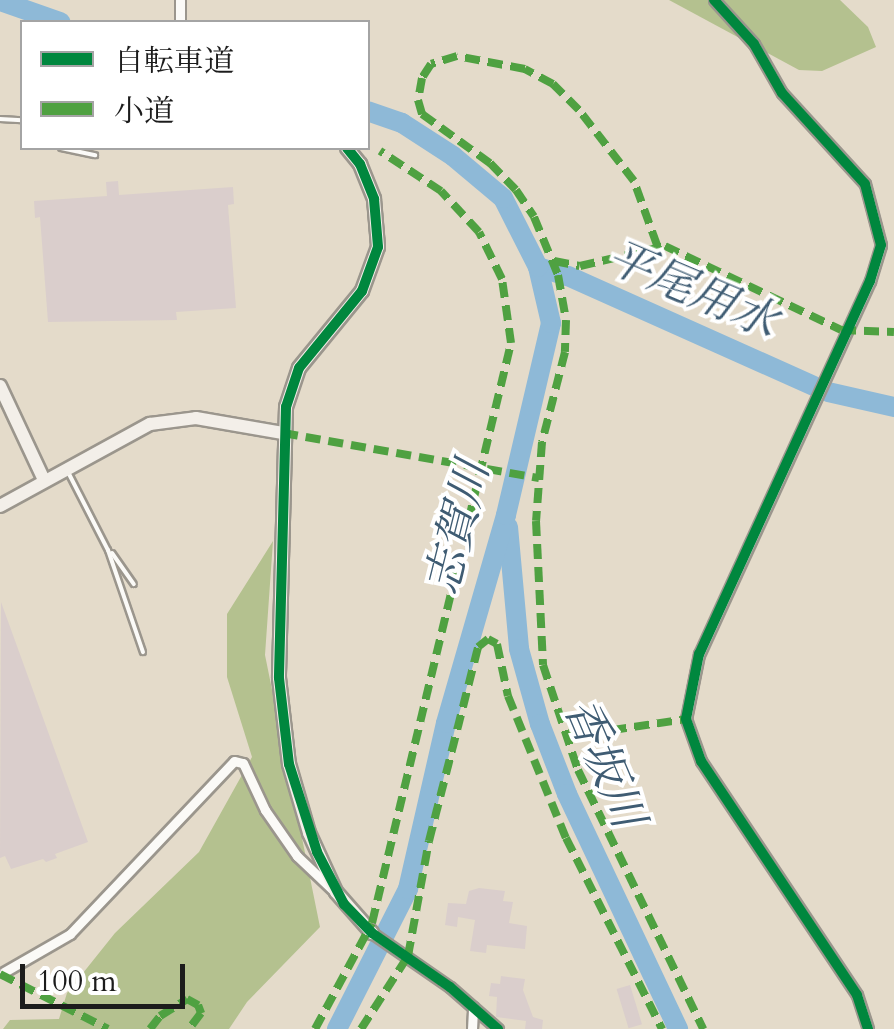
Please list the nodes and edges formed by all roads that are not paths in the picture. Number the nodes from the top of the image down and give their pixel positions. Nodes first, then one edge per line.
1 (714, 0) edge
2 (71, 150) edge
3 (349, 150) edge
4 (95, 155) dead end
5 (0, 386) edge
6 (283, 433) junction
7 (66, 468) junction
8 (44, 480) junction
9 (0, 506) edge
10 (108, 550) junction
11 (134, 584) dead end
12 (143, 652) dead end
13 (336, 892) junction
14 (372, 933) joint
15 (4, 972) dead end
16 (473, 1006) junction
17 (472, 1029) edge
18 (498, 1029) edge
19 (868, 1029) edge

1 - 19 street
2 - 4 lane
3 - 6 street
5 - 8 street
6 - 7 street
6 - 13 street
7 - 8 street
7 - 10 lane
8 - 9 street
10 - 11 lane
10 - 12 lane
13 - 14 street
13 - 15 street
14 - 16 street
16 - 17 street
16 - 18 street

